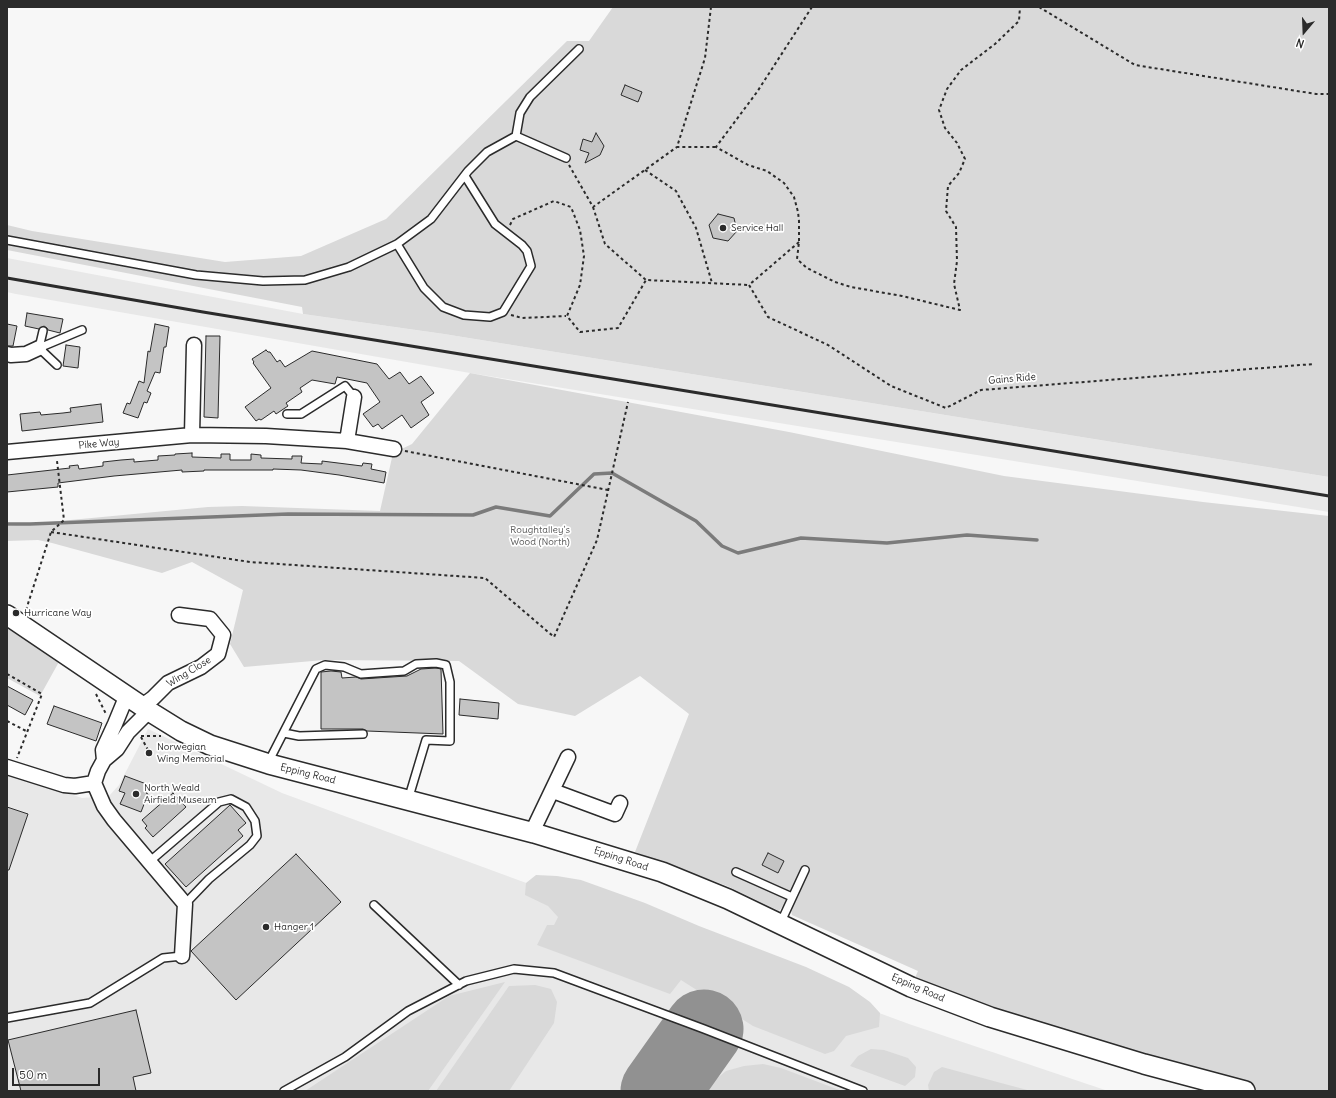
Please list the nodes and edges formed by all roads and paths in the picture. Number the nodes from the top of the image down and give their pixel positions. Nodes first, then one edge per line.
1 (711, 7) edge
2 (812, 7) edge
3 (1020, 7) edge
4 (1040, 7) edge
5 (579, 49) dead end
6 (1329, 94) edge
7 (516, 136) junction
8 (677, 147) junction
9 (716, 147) junction
10 (566, 158) joint
11 (645, 170) junction
12 (465, 176) junction
13 (593, 207) junction
14 (506, 232) junction
15 (7, 240) edge
16 (799, 242) junction
17 (397, 244) junction
18 (646, 280) junction
19 (712, 283) junction
20 (749, 285) junction
21 (503, 312) junction
22 (567, 316) junction
23 (82, 330) dead end
24 (43, 331) dead end
25 (194, 345) dead end
26 (39, 348) junction
27 (7, 354) edge
28 (1314, 364) dead end
29 (57, 365) dead end
30 (354, 397) joint
31 (628, 402) dead end
32 (287, 414) dead end
33 (192, 435) junction
34 (347, 441) junction
35 (56, 448) junction
36 (394, 449) joint
37 (7, 452) edge
38 (608, 490) junction
39 (51, 532) junction
40 (26, 610) dead end
41 (7, 615) edge
42 (179, 615) dead end
43 (7, 674) edge
44 (94, 689) dead end
45 (141, 704) junction
46 (110, 720) dead end
47 (7, 721) edge
48 (28, 732) junction
49 (284, 733) junction
50 (363, 734) dead end
51 (162, 736) dead end
52 (148, 750) dead end
53 (568, 757) dead end
54 (104, 760) junction
55 (269, 764) junction
56 (10, 767) edge
57 (94, 783) junction
58 (552, 791) junction
59 (408, 800) junction
60 (620, 803) dead end
61 (534, 833) junction
62 (149, 862) junction
63 (805, 870) dead end
64 (736, 872) dead end
65 (792, 897) junction
66 (185, 904) junction
67 (374, 904) dead end
68 (780, 924) junction
69 (182, 956) joint
70 (459, 985) junction
71 (7, 1018) edge
72 (284, 1091) edge
73 (863, 1091) edge
74 (1246, 1091) edge

1 - 8 path
2 - 9 path
3 - 16 path
4 - 6 path
5 - 7 lane
7 - 10 lane
7 - 12 lane
8 - 9 path
8 - 11 path
9 - 16 path
10 - 13 path
11 - 13 path
11 - 19 path
12 - 14 lane
12 - 17 lane
13 - 18 path
14 - 21 lane
14 - 22 path
15 - 17 lane
16 - 20 path
17 - 21 lane
18 - 19 path
18 - 22 path
19 - 20 path
20 - 28 path, Gains Ride
21 - 22 path
23 - 26 lane
24 - 26 lane
25 - 33 street
26 - 27 street
26 - 29 lane
30 - 32 lane
30 - 34 street
31 - 38 path
33 - 34 street, Pike Way
33 - 35 street, Pike Way
34 - 36 street, Pike Way
35 - 37 street, Pike Way
35 - 39 path
36 - 38 path
38 - 39 path
39 - 40 path
41 - 45 main road, Epping Road
42 - 45 street, Wing Close
43 - 48 path
44 - 46 path
45 - 54 street
45 - 54 street
45 - 55 main road, Epping Road
47 - 48 path
48 - 56 path
49 - 50 lane
49 - 55 lane
49 - 59 lane
51 - 52 path
53 - 58 street
54 - 57 street
55 - 59 main road, Epping Road
56 - 57 street
57 - 62 street
58 - 60 street
58 - 61 street
59 - 61 main road, Epping Road
61 - 68 main road, Epping Road
62 - 66 street
62 - 66 lane
63 - 65 lane
64 - 65 lane
65 - 68 lane
66 - 69 street
67 - 70 lane
68 - 74 main road, Epping Road
69 - 71 lane
70 - 72 lane
70 - 73 lane

